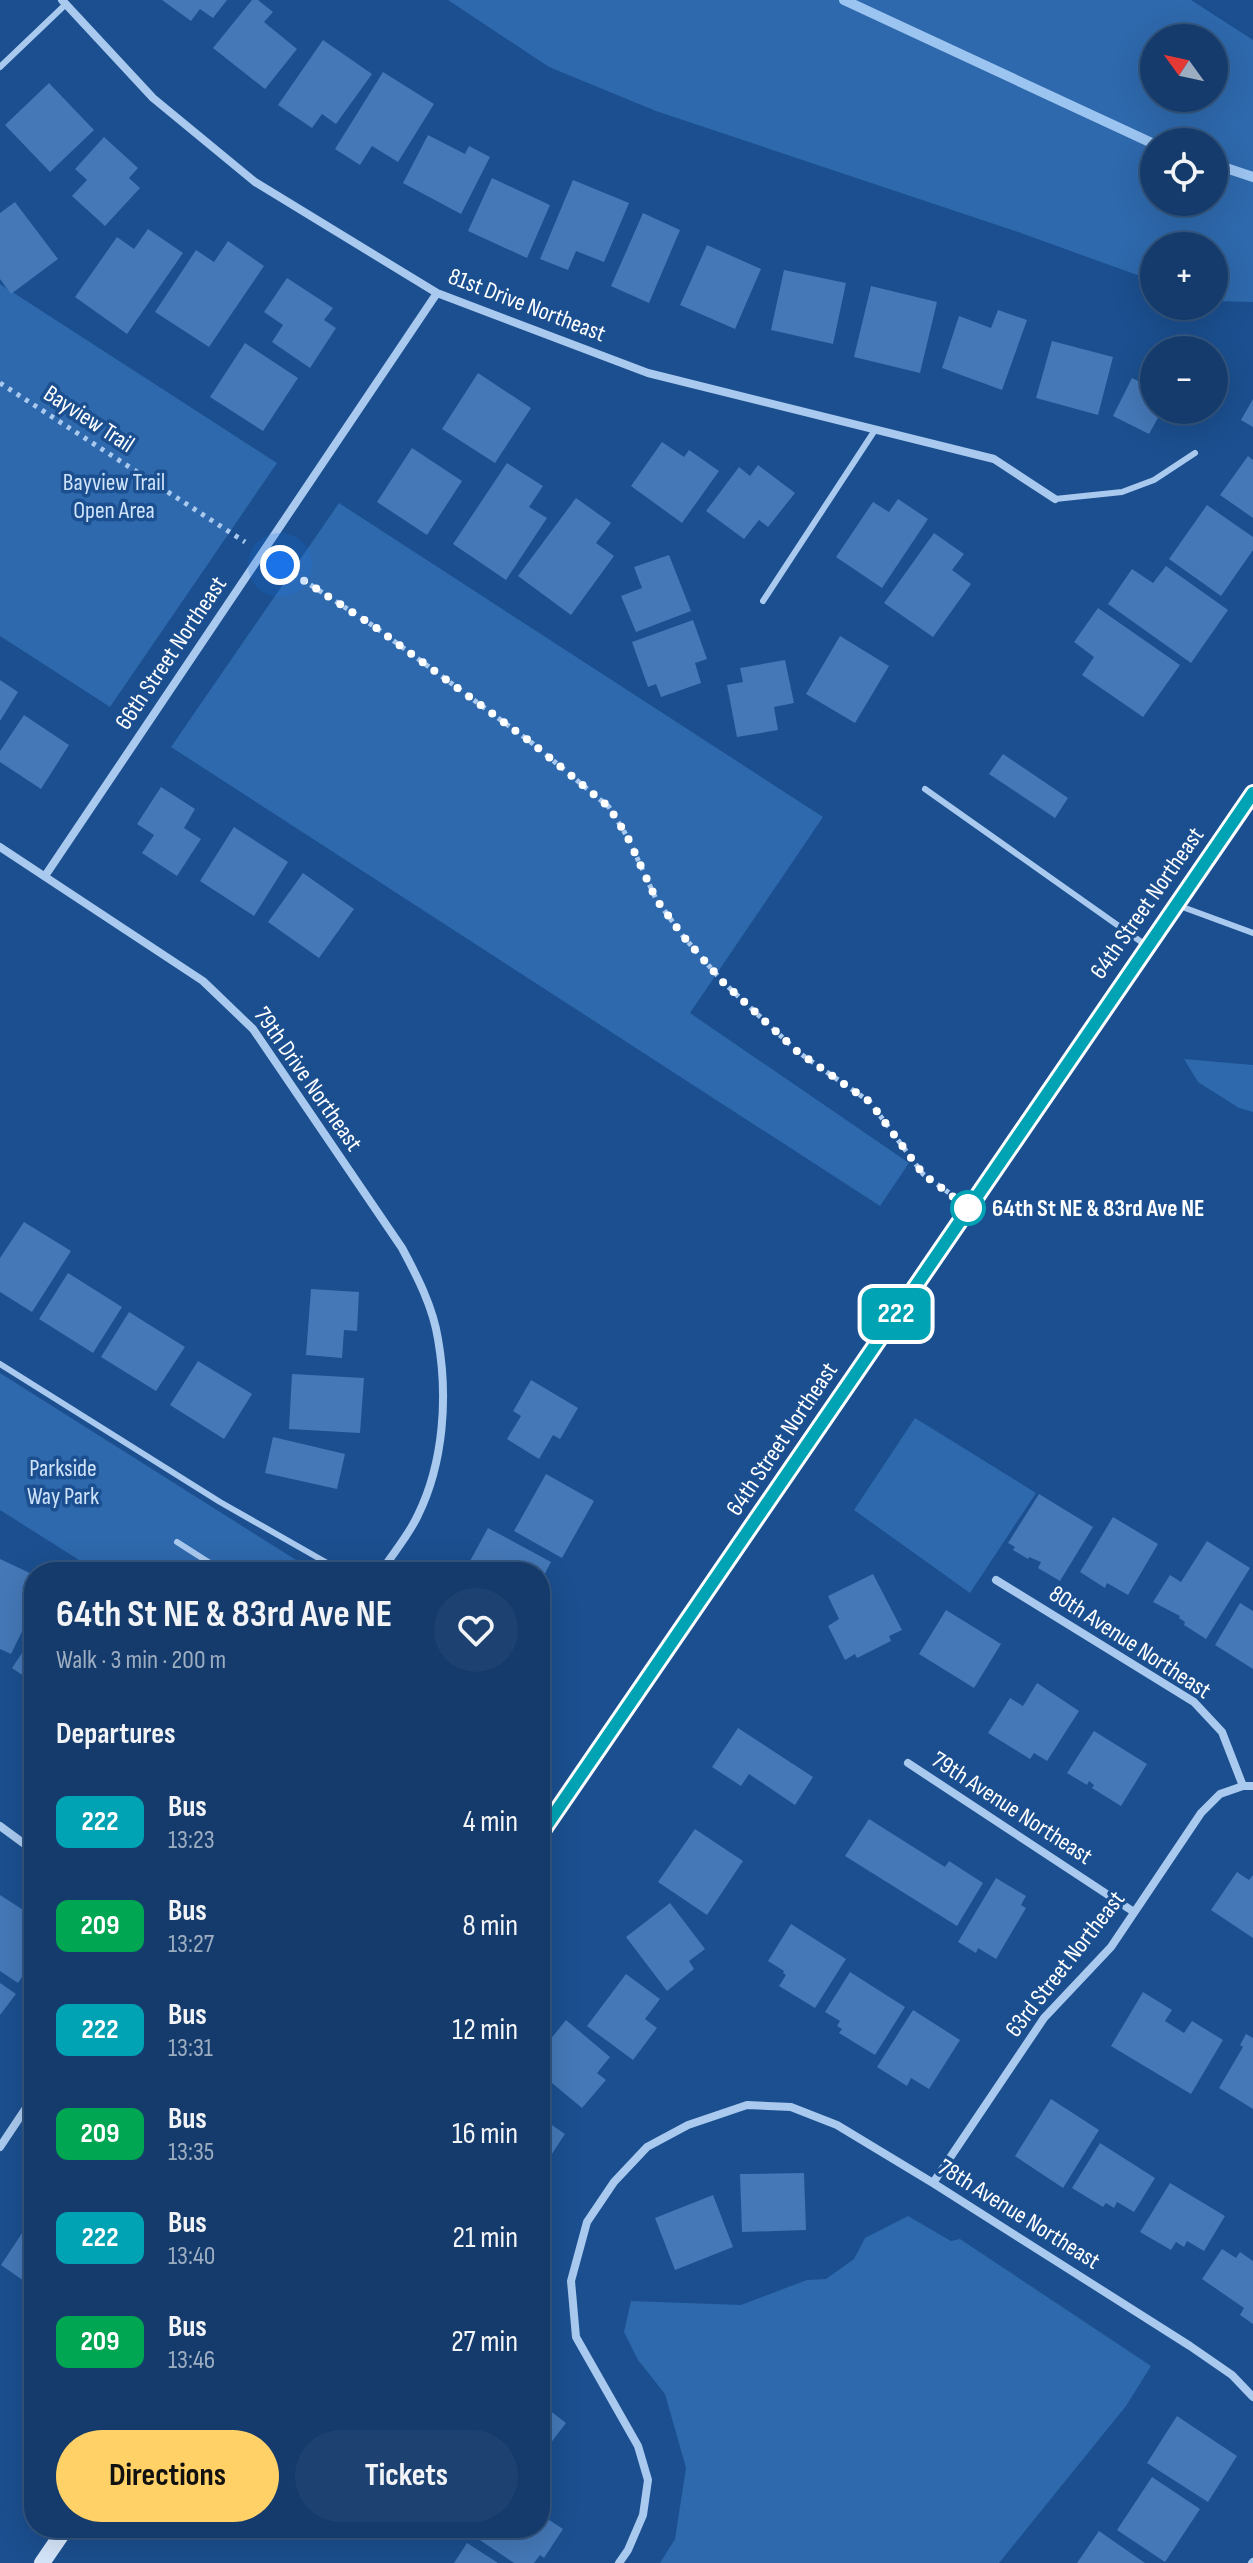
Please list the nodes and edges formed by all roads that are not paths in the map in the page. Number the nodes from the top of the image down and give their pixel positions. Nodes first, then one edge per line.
1 (64, 2) edge
2 (0, 67) edge
3 (437, 293) junction
4 (875, 430) junction
5 (1195, 453) dead end
6 (1055, 499) joint
7 (763, 601) dead end
8 (925, 789) dead end
9 (1253, 793) edge
10 (0, 847) edge
11 (45, 876) junction
12 (1176, 904) junction
13 (1253, 933) edge
14 (1147, 946) junction
15 (0, 1364) edge
16 (177, 1542) dead end
17 (208, 1562) edge
18 (325, 1562) edge
19 (388, 1562) edge
20 (996, 1580) dead end
21 (908, 1763) dead end
22 (1243, 1786) junction
23 (1253, 1786) edge
24 (550, 1820) edge
25 (0, 1826) edge
26 (24, 1844) edge
27 (1134, 1912) junction
28 (24, 2111) edge
29 (0, 2147) edge
30 (933, 2183) junction
31 (1253, 2397) edge
32 (59, 2538) edge
33 (42, 2563) edge
34 (619, 2563) edge

1 - 2 lane
1 - 3 street, 81st Drive Northeast
3 - 4 street, 81st Drive Northeast
3 - 11 street, 66th Street Northeast
4 - 6 street, 81st Drive Northeast
4 - 7 lane
5 - 6 lane
8 - 14 lane
9 - 12 main road, 64th Street Northeast
10 - 11 street, 79th Drive Northeast
11 - 19 street, 79th Drive Northeast
12 - 13 lane
12 - 14 main road, 64th Street Northeast
14 - 24 main road, 64th Street Northeast
15 - 18 lane
16 - 17 lane
20 - 22 street, 80th Avenue Northeast
21 - 27 street, 79th Avenue Northeast
22 - 23 street
22 - 27 street, 63rd Street Northeast
25 - 26 street
27 - 30 street, 63rd Street Northeast
28 - 29 street
30 - 31 street, 78th Avenue Northeast
30 - 34 street, 78th Avenue Northeast
32 - 33 main road

